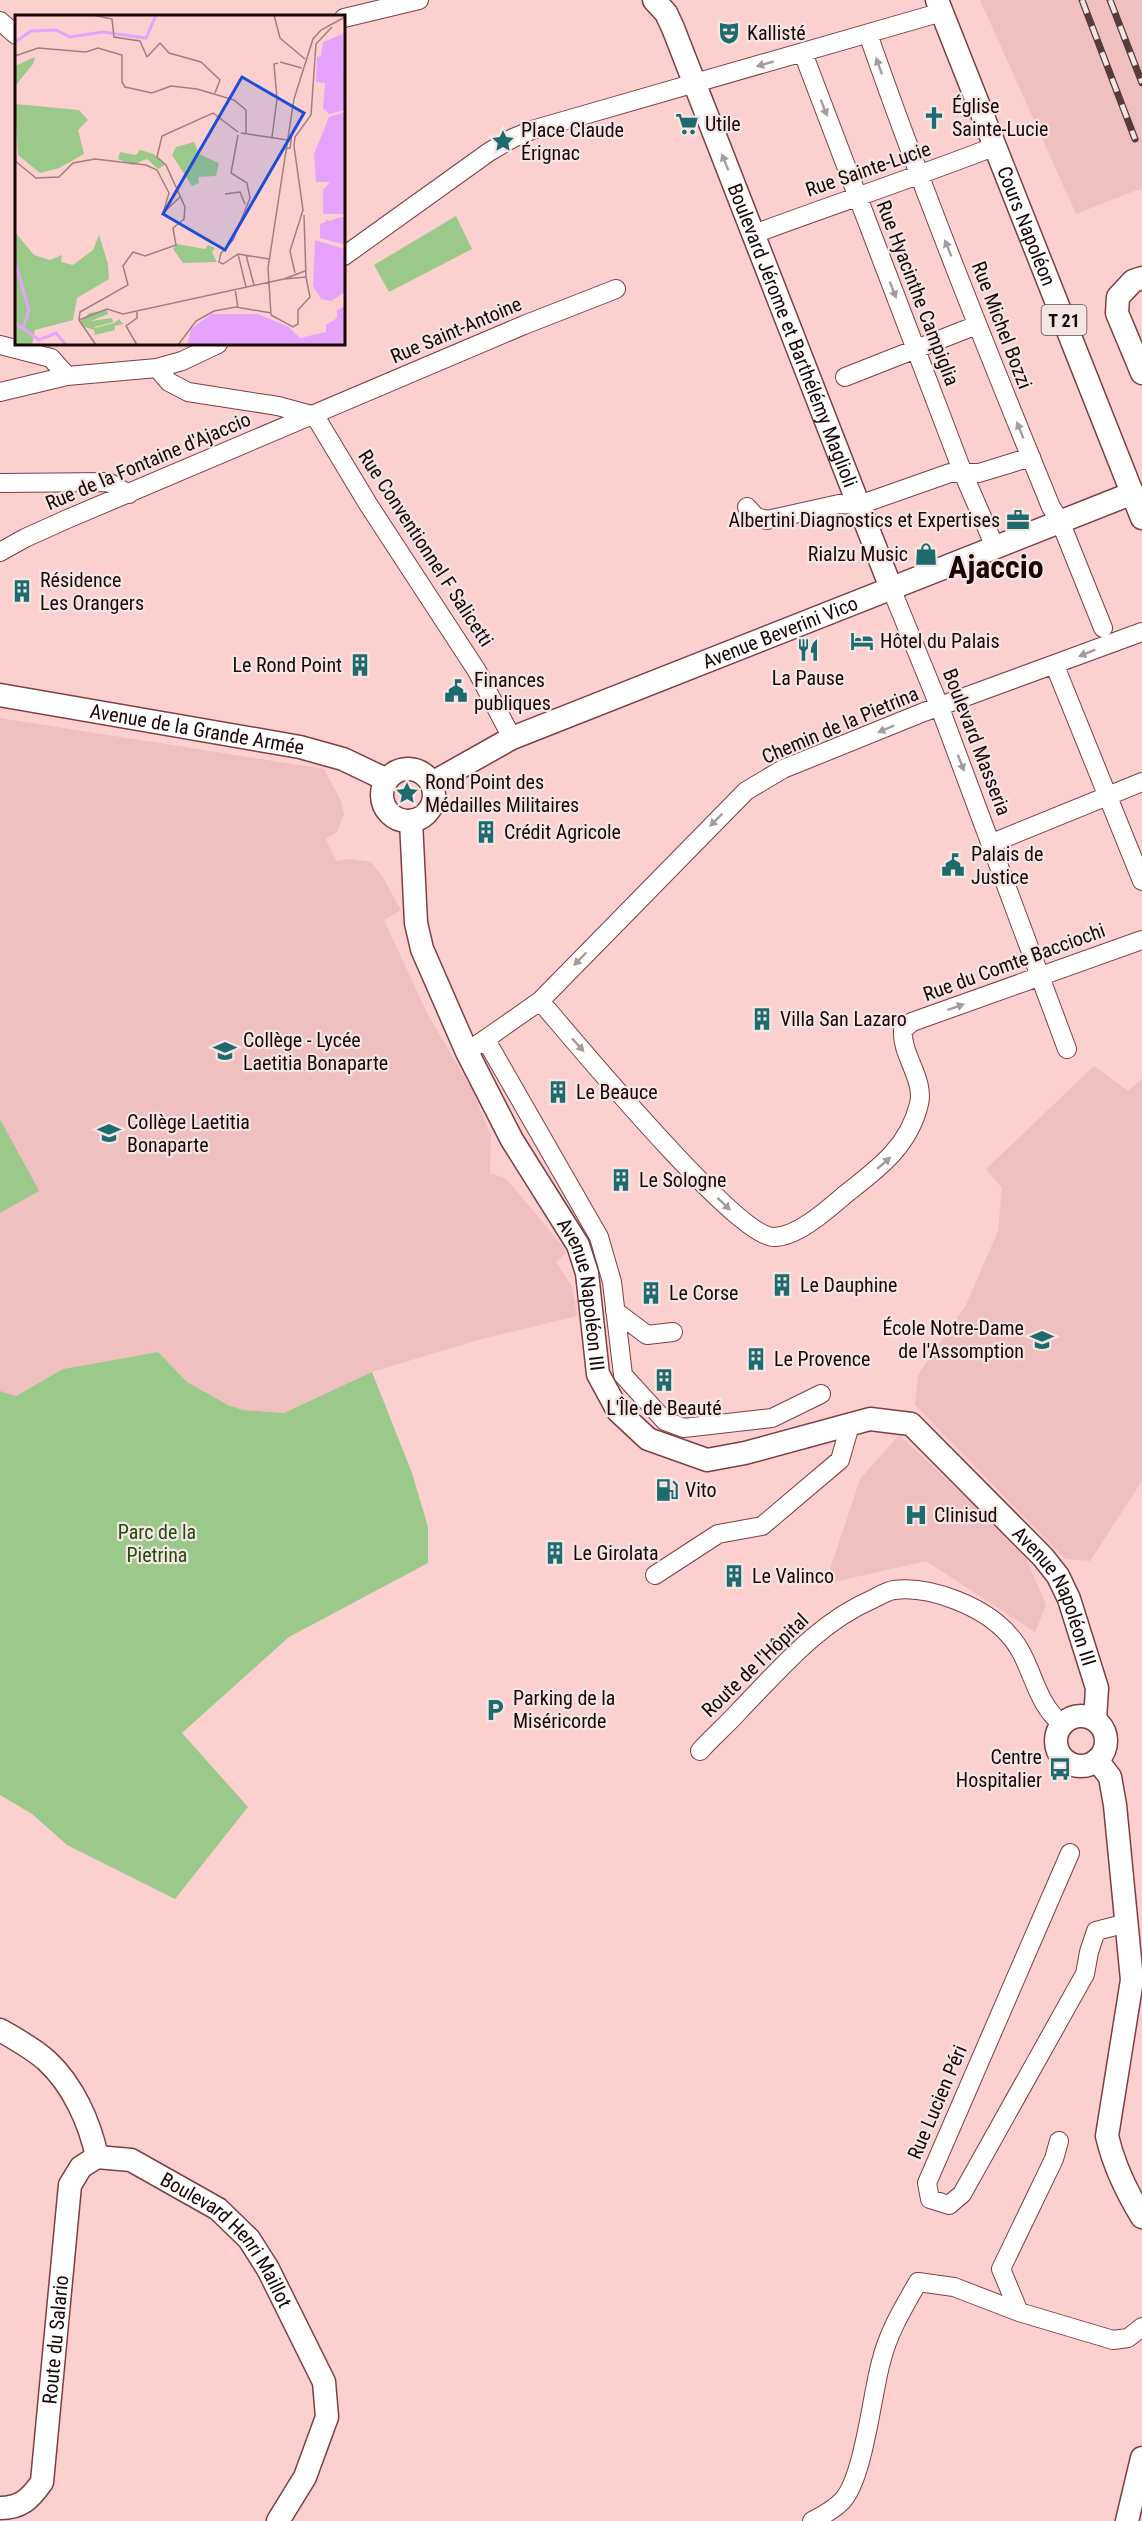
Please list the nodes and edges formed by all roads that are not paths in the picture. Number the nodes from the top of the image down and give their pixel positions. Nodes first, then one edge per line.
1 (419, 0) edge
2 (654, 0) edge
3 (940, 6) edge
4 (345, 18) edge
5 (0, 21) edge
6 (15, 34) edge
7 (868, 34) junction
8 (803, 53) junction
9 (694, 84) junction
10 (996, 146) junction
11 (919, 177) junction
12 (857, 195) junction
13 (754, 234) junction
14 (345, 255) edge
15 (1142, 278) edge
16 (616, 289) dead end
17 (977, 325) junction
18 (0, 345) edge
19 (216, 345) edge
20 (915, 348) junction
21 (157, 368) junction
22 (1142, 373) edge
23 (67, 376) junction
24 (845, 377) dead end
25 (0, 392) edge
26 (315, 416) junction
27 (1031, 457) junction
28 (963, 473) junction
29 (0, 483) edge
30 (1132, 493) junction
31 (129, 494) junction
32 (859, 505) junction
33 (747, 507) dead end
34 (1142, 518) edge
35 (1060, 521) junction
36 (995, 547) junction
37 (0, 552) edge
38 (891, 588) junction
39 (1103, 628) dead end
40 (1142, 632) edge
41 (1055, 666) junction
42 (0, 695) edge
43 (940, 708) junction
44 (512, 738) junction
45 (387, 780) junction
46 (432, 783) junction
47 (1142, 783) edge
48 (1108, 795) junction
49 (411, 820) junction
50 (992, 843) junction
51 (1142, 881) edge
52 (1142, 940) edge
53 (1042, 977) junction
54 (540, 1002) junction
55 (1067, 1049) dead end
56 (481, 1053) junction
57 (615, 1311) junction
58 (673, 1332) dead end
59 (821, 1394) dead end
60 (850, 1425) junction
61 (655, 1575) dead end
62 (1095, 1720) junction
63 (1062, 1724) junction
64 (700, 1751) dead end
65 (1097, 1760) junction
66 (1070, 1853) dead end
67 (1127, 1923) junction
68 (0, 2030) edge
69 (1059, 2141) dead end
70 (97, 2157) junction
71 (1142, 2217) edge
72 (1019, 2312) junction
73 (1142, 2327) edge
74 (1142, 2458) edge
75 (0, 2508) edge
76 (278, 2521) edge
77 (812, 2521) edge
78 (1127, 2521) edge

1 - 4 street
2 - 9 main road, Boulevard Jérome et Barthélémy Maglioli
3 - 7 street
3 - 10 main road, Cours Napoléon / T 21
5 - 6 street
7 - 8 street
11 -> 7 street, Rue Michel Bozzi
8 -> 9 street
8 -> 12 street, Rue Hyacinthe Campiglia
13 -> 9 main road, Boulevard Jérome et Barthélémy Maglioli
9 - 14 street
10 - 11 street, Rue Sainte-Lucie
10 - 30 main road, Cours Napoléon / T 21
11 - 12 street, Rue Sainte-Lucie
17 -> 11 street, Rue Michel Bozzi
12 - 13 street, Rue Sainte-Lucie
12 -> 20 street, Rue Hyacinthe Campiglia
13 - 32 main road, Boulevard Jérome et Barthélémy Maglioli
15 - 22 main road
16 - 26 street, Rue Saint-Antoine
17 - 20 street
27 -> 17 street, Rue Michel Bozzi
18 - 23 street
19 - 21 street
20 - 24 street
20 - 28 street, Rue Hyacinthe Campiglia
21 - 23 street
21 - 26 street
23 - 25 street
26 - 31 street, Rue de la Fontaine d'Ajaccio
26 - 44 street, Rue Conventionnel F Salicetti
27 - 28 street
27 - 35 street, Rue Michel Bozzi
28 - 32 street
28 - 36 street, Rue Hyacinthe Campiglia
29 - 31 street
30 - 34 main road, Cours Napoléon / T 21
30 - 35 main road, Avenue Beverini Vico
31 - 37 street, Rue de la Fontaine d'Ajaccio
32 - 33 street
32 - 38 main road, Boulevard Jérome et Barthélémy Maglioli
35 - 36 main road, Avenue Beverini Vico
35 - 39 street, Rue Michel Bozzi
36 - 38 main road, Avenue Beverini Vico
38 - 43 street, Boulevard Masseria
38 - 44 main road, Avenue Beverini Vico
40 -> 41 street, Chemin de la Pietrina
41 - 43 street, Chemin de la Pietrina
41 - 48 street
42 - 45 main road, Avenue de la Grande Armée
43 -> 50 street, Boulevard Masseria
43 -> 54 street, Chemin de la Pietrina
44 - 46 main road, Avenue Beverini Vico
45 - 46 main road
45 - 49 main road
46 - 49 main road
47 - 48 street
48 - 50 street
48 - 51 street
49 - 56 main road, Avenue Napoléon III
50 - 53 street, Boulevard Masseria
52 - 53 street, Rue du Comte Bacciochi
54 -> 53 street, Rue du Comte Bacciochi
53 - 55 street, Boulevard Masseria
54 - 56 street, Chemin de la Pietrina
56 - 57 street
56 - 60 main road, Avenue Napoléon III
57 - 58 street
57 - 59 street
60 - 61 street
60 - 62 main road, Avenue Napoléon III
62 - 63 main road
62 - 65 main road
63 - 64 street, Route de l'Hôpital
63 - 65 main road
65 - 67 main road
66 - 67 street, Rue Lucien Péri
67 - 71 main road
68 - 70 main road
69 - 72 street
70 - 75 main road, Route du Salario
70 - 76 main road, Boulevard Henri Maillot
72 - 73 street
72 - 77 street
74 - 78 main road

